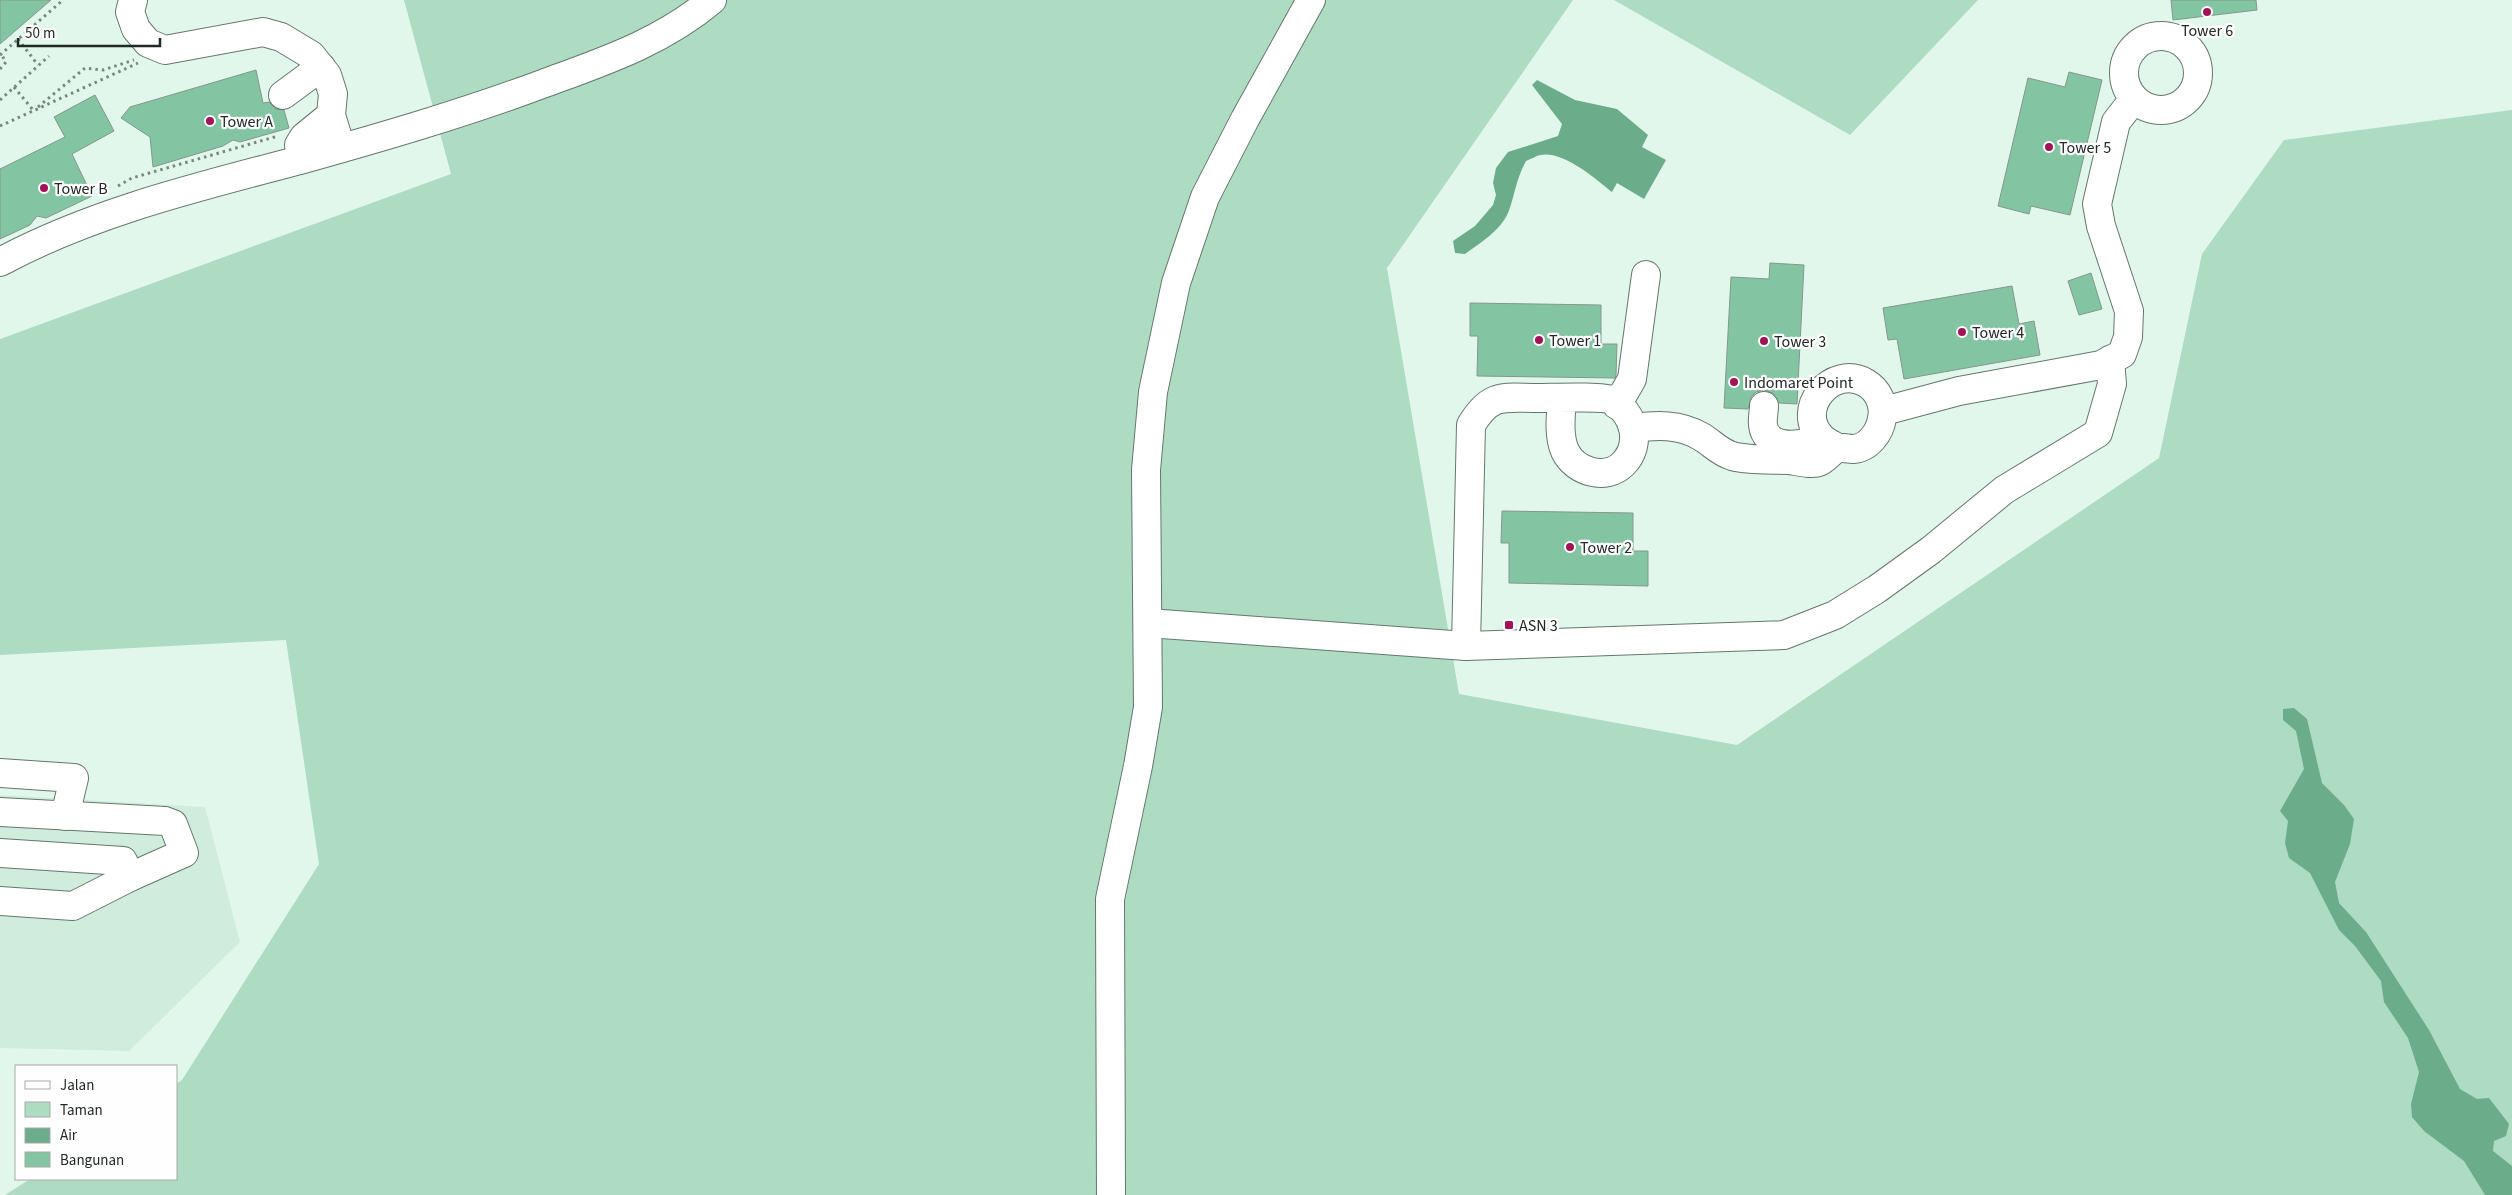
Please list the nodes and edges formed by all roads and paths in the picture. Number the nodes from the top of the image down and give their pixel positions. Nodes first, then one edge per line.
1 (63, 0) edge
2 (133, 0) edge
3 (712, 0) edge
4 (1311, 0) edge
5 (18, 39) junction
6 (165, 50) junction
7 (0, 54) edge
8 (48, 56) dead end
9 (38, 65) junction
10 (321, 67) junction
11 (0, 69) edge
12 (14, 87) junction
13 (283, 95) dead end
14 (2134, 99) dead end
15 (0, 100) edge
16 (34, 111) junction
17 (331, 115) junction
18 (0, 126) edge
19 (341, 148) junction
20 (302, 159) junction
21 (0, 262) edge
22 (1646, 275) dead end
23 (2110, 360) junction
24 (1562, 398) junction
25 (1617, 405) junction
26 (1764, 406) dead end
27 (1884, 411) junction
28 (1634, 428) junction
29 (1830, 443) junction
30 (1148, 623) junction
31 (1466, 646) junction
32 (8, 774) edge
33 (11, 813) edge
34 (65, 816) junction
35 (0, 853) edge
36 (130, 877) junction
37 (0, 901) edge
38 (1111, 1195) edge

1 - 5 path
2 - 6 street
3 - 19 street
4 - 30 street
5 - 7 path
5 - 9 path
6 - 10 street
6 - 16 path
6 - 16 path
7 - 11 path
8 - 9 path
9 - 12 path
10 - 13 street
10 - 17 street
12 - 15 path
12 - 16 path
14 - 23 street
16 - 18 path
17 - 19 street
17 - 20 street
19 - 20 street
20 - 21 street
22 - 25 street
23 - 27 street
23 - 31 street
24 - 25 street
24 - 28 street
24 - 31 street
25 - 28 street
26 - 29 street
27 - 29 street
27 - 29 street
28 - 29 street
30 - 31 street
30 - 38 street
32 - 33 street
32 - 34 street
33 - 34 street
34 - 36 street
35 - 36 street
36 - 37 street

